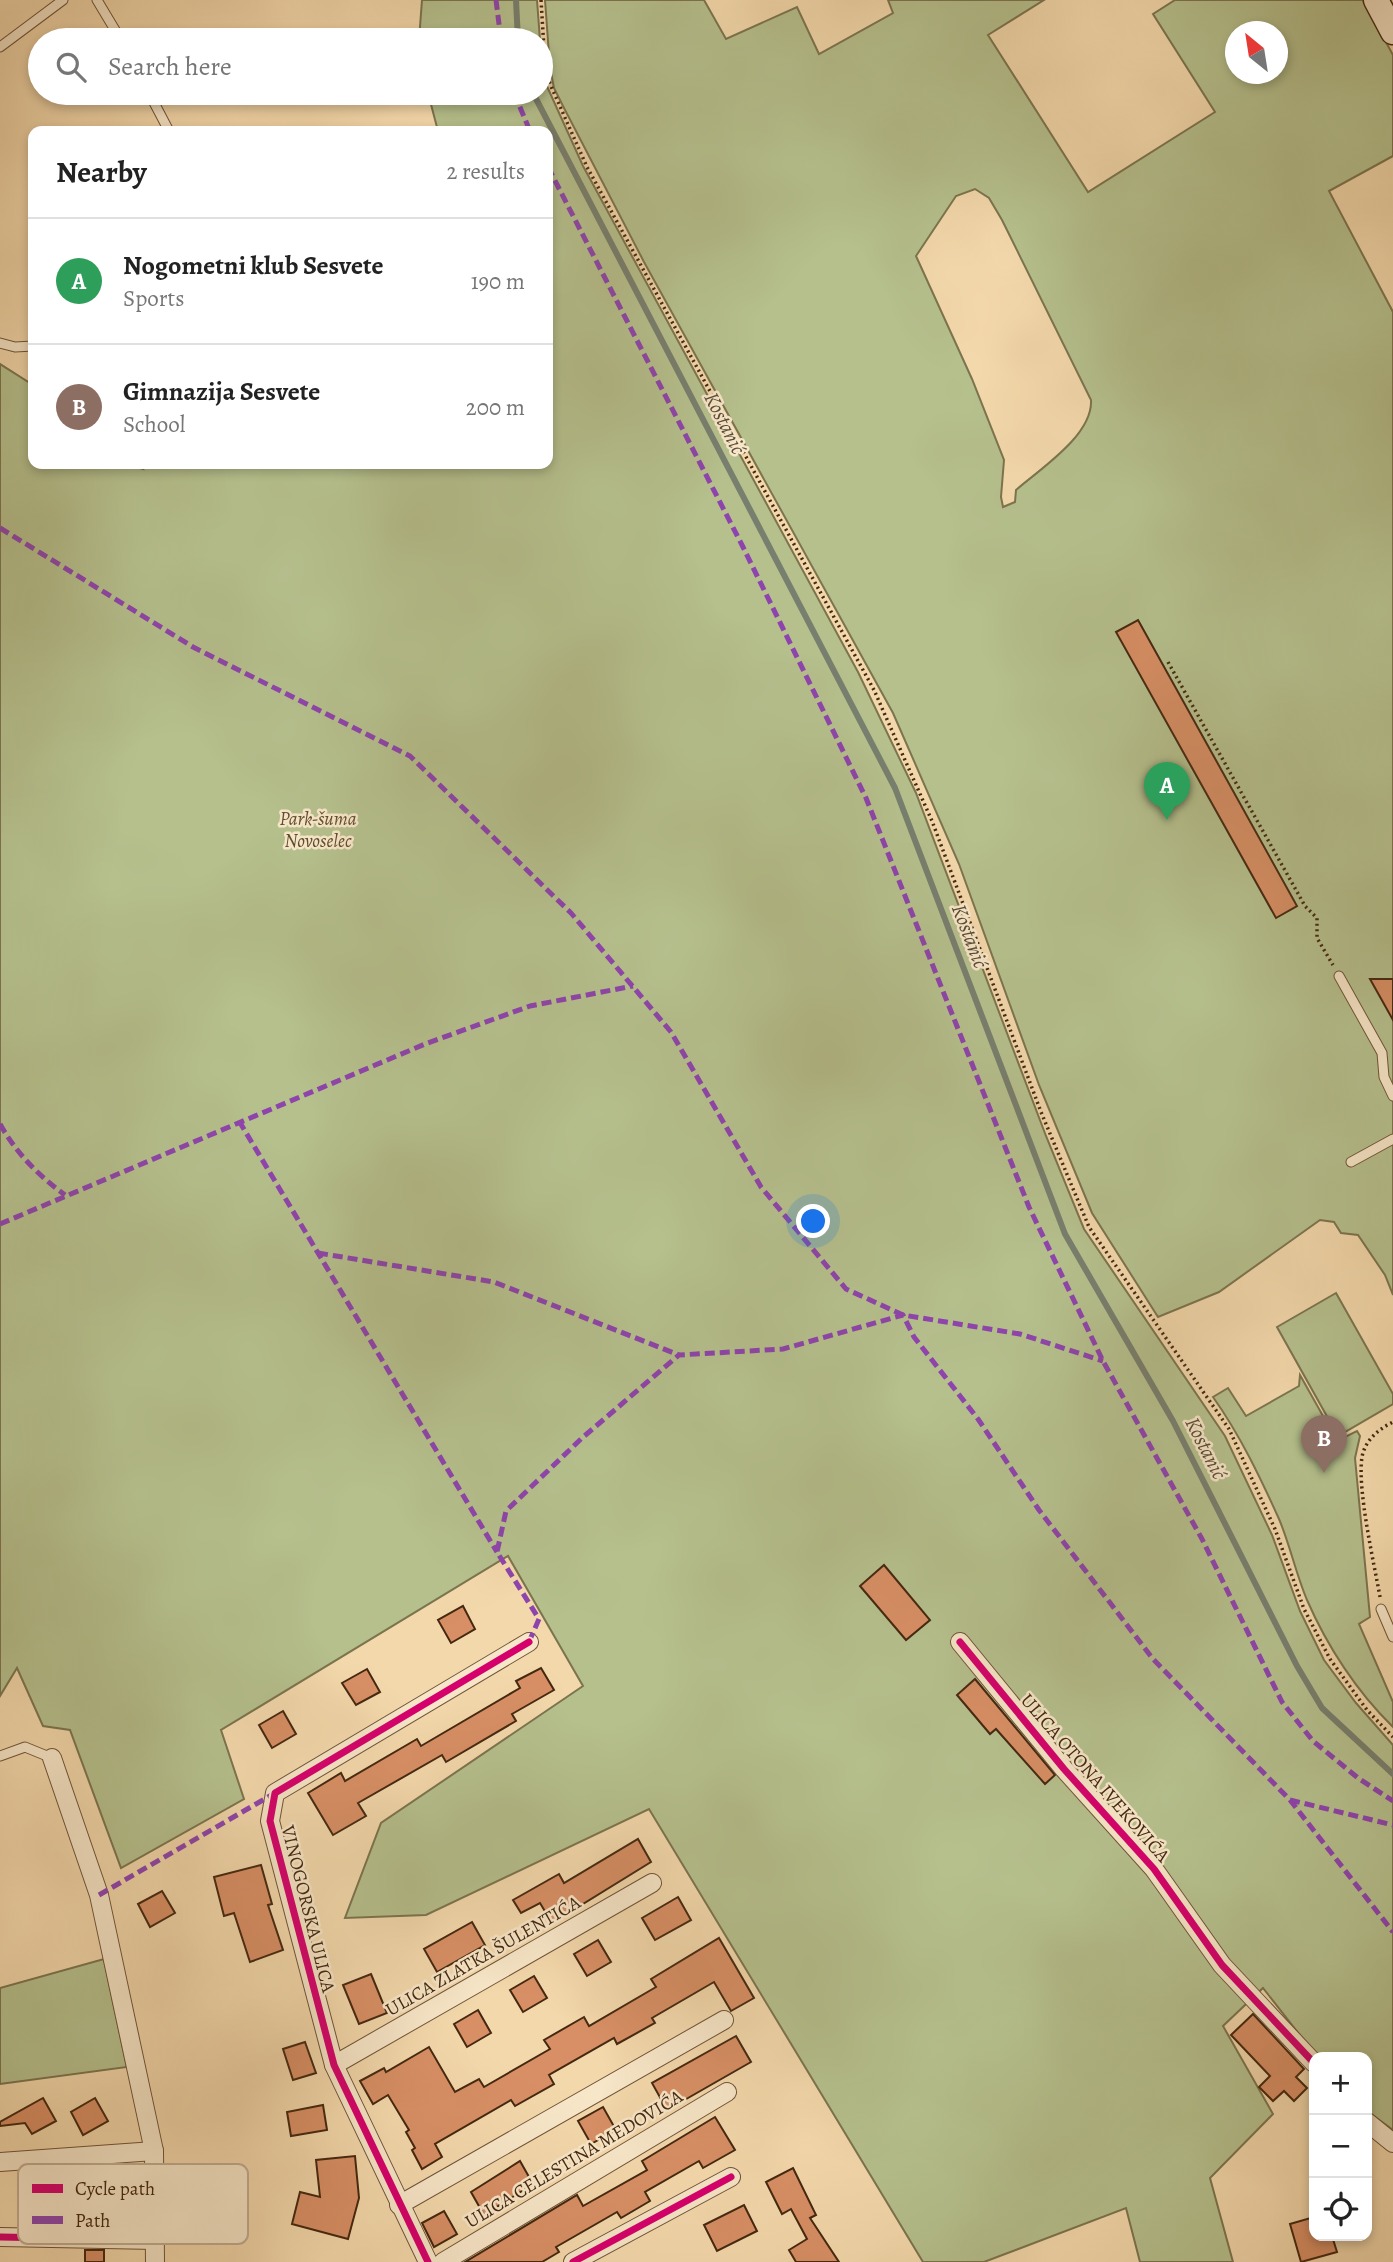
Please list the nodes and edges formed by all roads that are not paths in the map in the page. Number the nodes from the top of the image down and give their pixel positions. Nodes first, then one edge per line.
1 (63, 0) edge
2 (97, 0) edge
3 (1376, 0) edge
4 (114, 28) edge
5 (1393, 32) edge
6 (0, 47) edge
7 (155, 105) edge
8 (166, 126) edge
9 (0, 343) edge
10 (28, 346) edge
11 (1339, 976) road end
12 (1393, 1096) edge
13 (1393, 1139) edge
14 (1351, 1161) dead end
15 (1381, 1609) road end
16 (1393, 1637) edge
17 (529, 1642) dead end
18 (960, 1642) dead end
19 (0, 1756) edge
20 (52, 1758) joint
21 (652, 1883) dead end
22 (724, 2020) dead end
23 (1309, 2058) edge
24 (334, 2065) junction
25 (727, 2092) dead end
26 (1372, 2126) edge
27 (1393, 2143) edge
28 (154, 2151) junction
29 (0, 2162) edge
30 (154, 2164) edge
31 (731, 2178) dead end
32 (399, 2205) junction
33 (0, 2237) edge
34 (18, 2237) edge
35 (156, 2244) edge
36 (155, 2262) edge
37 (428, 2262) edge
38 (443, 2262) edge
39 (573, 2262) edge

1 - 6 lane
2 - 4 lane
3 - 5 main road
7 - 8 lane
9 - 10 lane
11 - 12 lane
13 - 14 lane
15 - 16 lane
17 - 24 street, VINOGORSKA ULICA
18 - 23 street, ULICA OTONA IVEKOVIĆA
19 - 20 lane
20 - 28 street
21 - 24 street, ULICA ZLATKA ŠULENTIĆA
22 - 32 street
24 - 32 street, VINOGORSKA ULICA
25 - 38 street, ULICA CELESTINA MEDOVIĆA
26 - 27 street
28 - 29 street
28 - 30 street
31 - 39 street
32 - 37 street, VINOGORSKA ULICA
33 - 34 street
35 - 36 street

